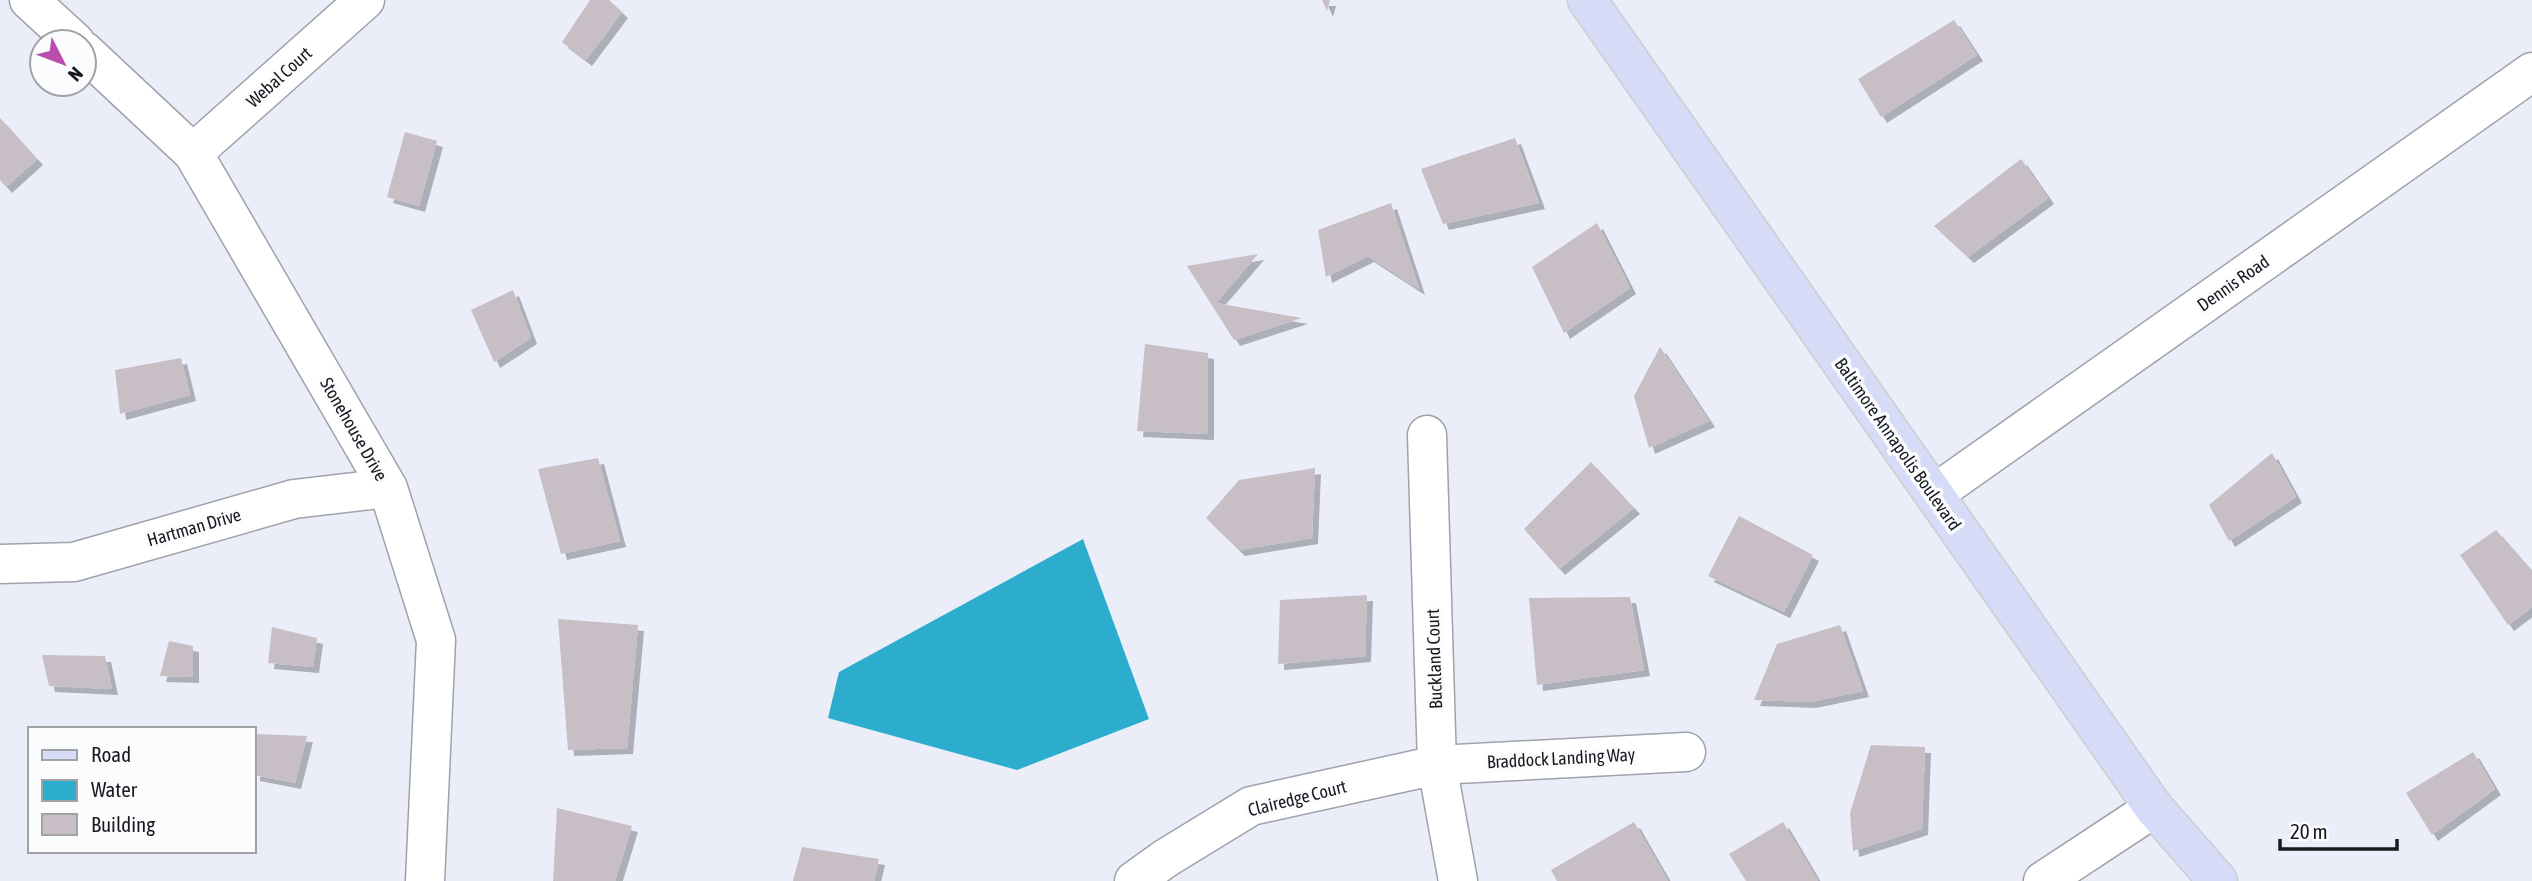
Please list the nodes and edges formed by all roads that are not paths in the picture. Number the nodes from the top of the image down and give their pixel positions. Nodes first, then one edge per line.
1 (29, 0) edge
2 (365, 0) edge
3 (1587, 0) edge
4 (60, 28) edge
5 (98, 64) edge
6 (2532, 72) edge
7 (193, 153) junction
8 (1427, 435) dead end
9 (388, 488) junction
10 (1934, 494) junction
11 (0, 564) edge
12 (1686, 752) dead end
13 (1437, 765) junction
14 (2154, 808) junction
15 (425, 881) edge
16 (1134, 881) edge
17 (1458, 881) edge
18 (2043, 881) edge
19 (2218, 881) edge

1 - 4 street
2 - 7 street, Webal Court
3 - 10 main road, Baltimore Annapolis Boulevard
5 - 7 street, Stonehouse Drive
6 - 10 street, Dennis Road
7 - 9 street, Stonehouse Drive
8 - 13 street, Buckland Court
9 - 11 street, Hartman Drive
9 - 15 street, Stonehouse Drive
10 - 14 main road, Baltimore Annapolis Boulevard
12 - 13 street, Braddock Landing Way
13 - 16 street, Clairedge Court
13 - 17 street, Buckland Court
14 - 18 street
14 - 19 main road, Baltimore Annapolis Boulevard

